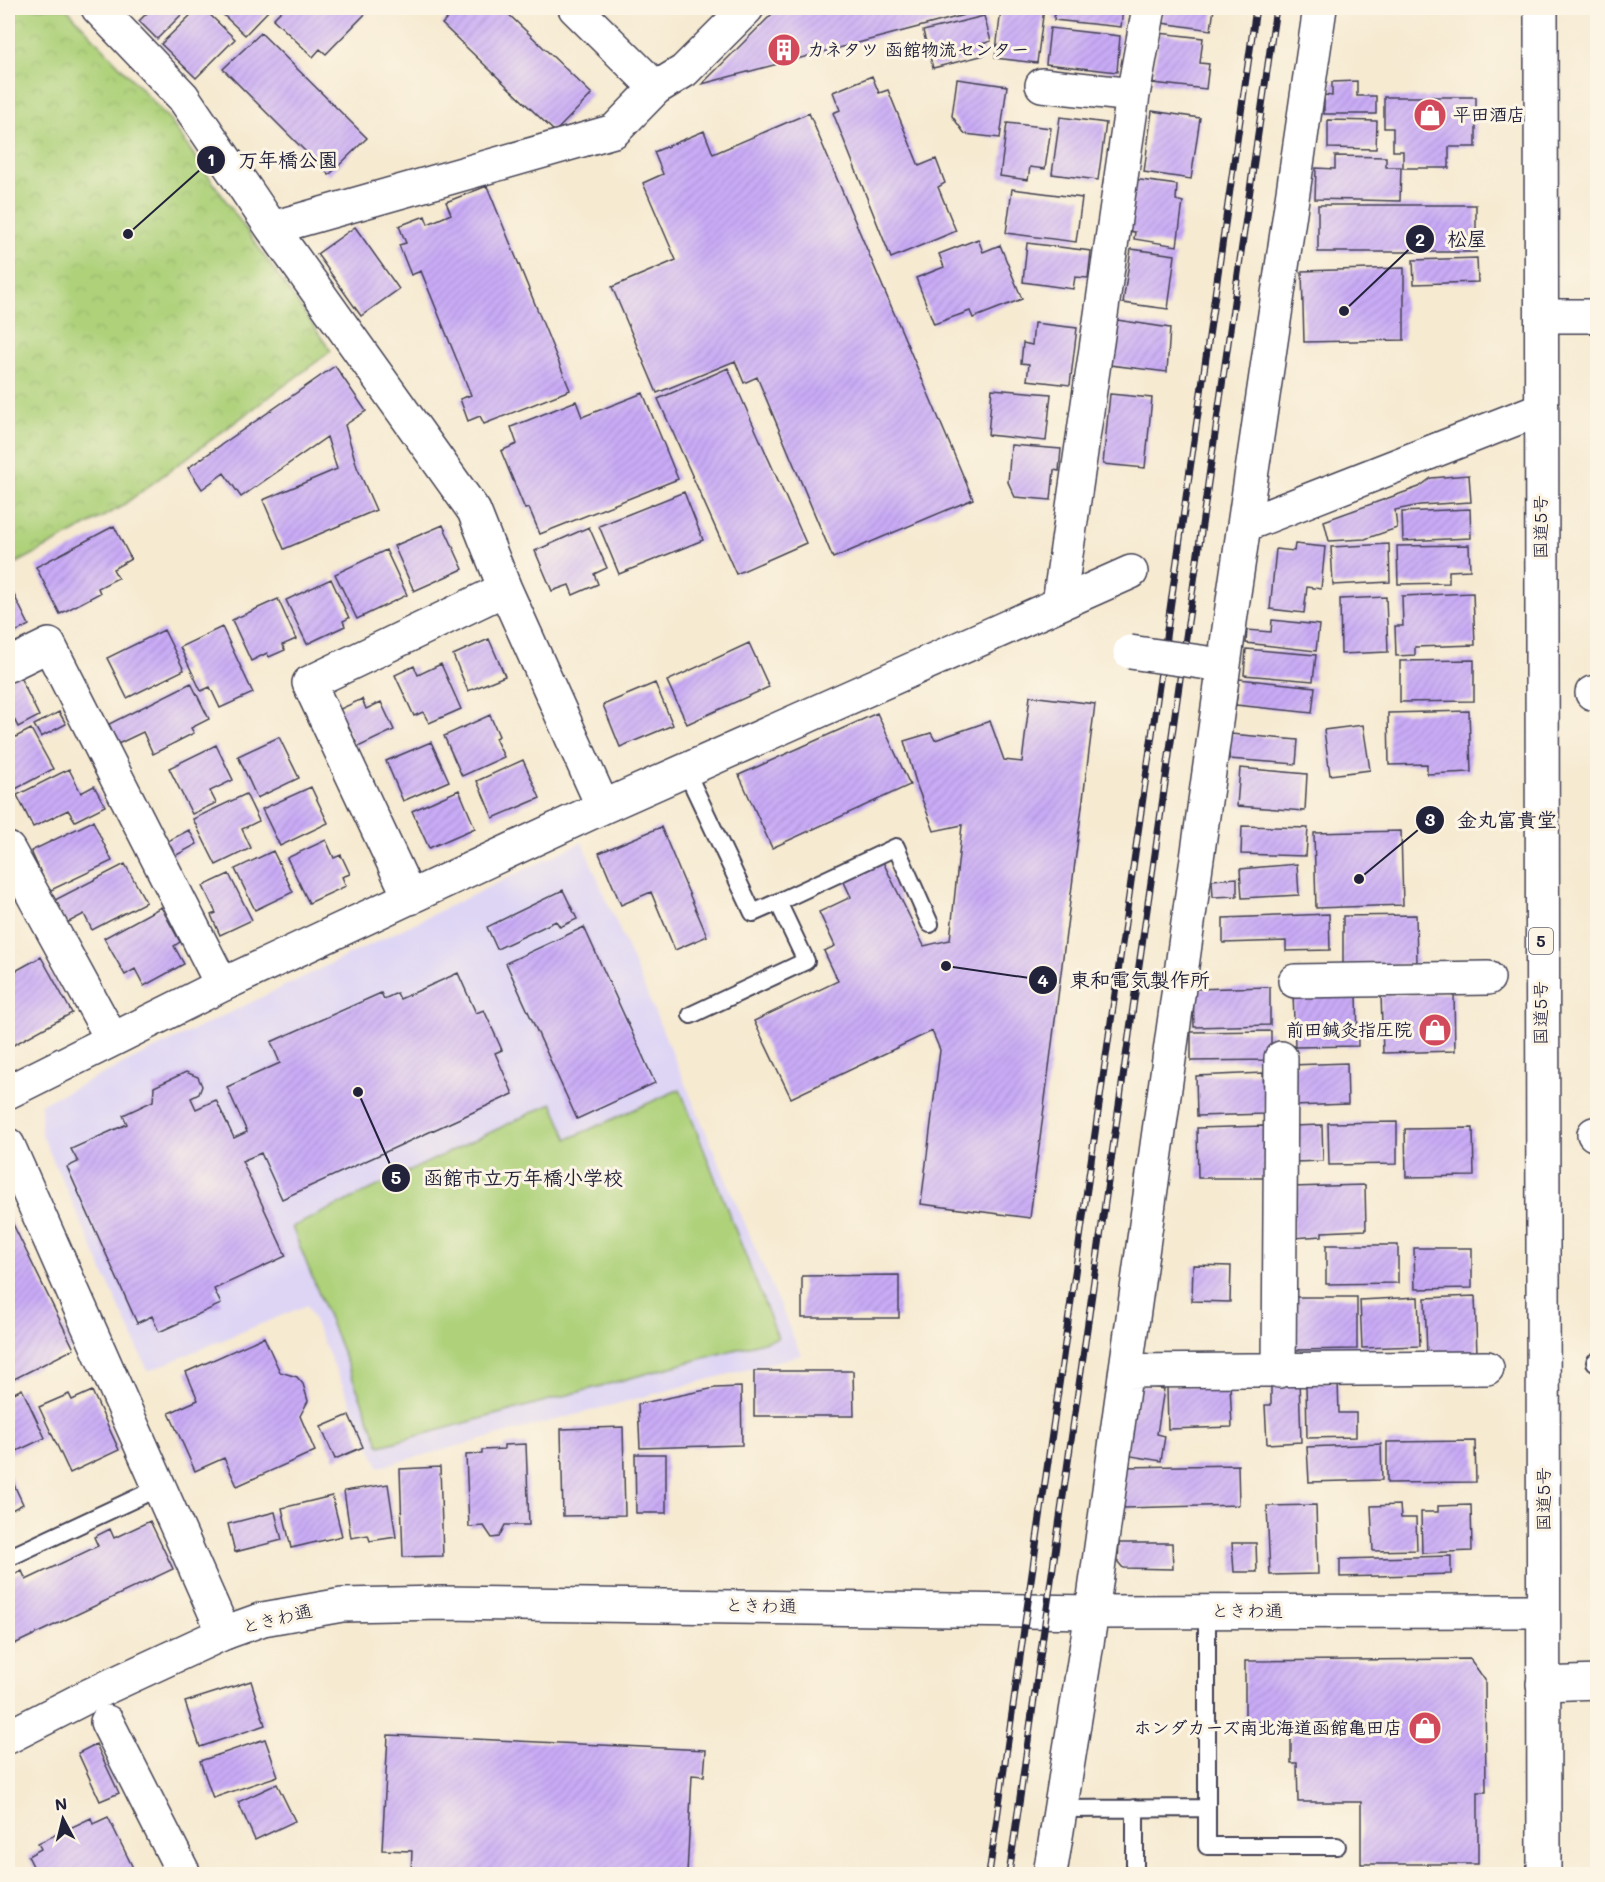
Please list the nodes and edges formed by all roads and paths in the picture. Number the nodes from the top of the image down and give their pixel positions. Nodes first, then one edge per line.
1 (98, 8) edge
2 (575, 8) edge
3 (747, 8) edge
4 (1149, 8) edge
5 (1320, 8) edge
6 (1541, 8) edge
7 (1042, 86) dead end
8 (656, 88) junction
9 (1133, 95) junction
10 (272, 228) junction
11 (1542, 316) junction
12 (1598, 316) edge
13 (1541, 409) junction
14 (1245, 525) junction
15 (1131, 572) dead end
16 (505, 589) junction
17 (1059, 603) junction
18 (1130, 652) dead end
19 (1208, 663) dead end
20 (8, 665) edge
21 (686, 771) junction
22 (603, 807) junction
23 (8, 849) edge
24 (410, 898) junction
25 (778, 902) junction
26 (930, 924) dead end
27 (1488, 978) dead end
28 (1295, 981) dead end
29 (222, 985) junction
30 (691, 1015) dead end
31 (112, 1039) junction
32 (1281, 1058) dead end
33 (8, 1092) edge
34 (8, 1145) edge
35 (1487, 1368) dead end
36 (1126, 1371) junction
37 (1279, 1371) junction
38 (160, 1487) junction
39 (8, 1558) edge
40 (1207, 1611) junction
41 (1543, 1611) junction
42 (1092, 1612) junction
43 (224, 1633) junction
44 (1598, 1682) edge
45 (1543, 1684) junction
46 (107, 1722) dead end
47 (8, 1737) edge
48 (1135, 1808) junction
49 (1207, 1808) junction
50 (1061, 1809) junction
51 (1337, 1846) dead end
52 (184, 1875) edge
53 (1050, 1875) edge
54 (1135, 1875) edge
55 (1544, 1875) edge

1 - 10 main road
2 - 8 main road
3 - 8 main road
4 - 9 main road
5 - 14 main road
6 - 11 main road, 国道5号 / 5
7 - 9 main road
8 - 10 main road
9 - 17 main road
10 - 16 main road
11 - 12 main road
11 - 13 main road, 国道5号 / 5
13 - 14 main road
13 - 41 main road, 国道5号 / 5
14 - 36 main road
15 - 17 main road
16 - 22 main road
16 - 24 main road
17 - 21 main road
18 - 19 main road, bridge
20 - 29 main road
21 - 22 main road
21 - 25 lane
22 - 24 main road
23 - 31 main road
24 - 29 main road
25 - 26 lane
25 - 30 lane
27 - 28 main road
29 - 31 main road
31 - 33 main road
32 - 37 main road
34 - 38 main road
35 - 37 main road
36 - 37 main road
36 - 42 main road
38 - 39 lane
38 - 43 main road
40 - 41 main road, ときわ通
40 - 42 main road, ときわ通
40 - 49 lane
41 - 45 main road, 国道5号 / 5
42 - 43 main road, ときわ通
42 - 50 main road
43 - 47 main road, ときわ通
44 - 45 main road
45 - 55 main road, 国道5号 / 5
46 - 52 main road
48 - 49 lane
48 - 50 lane
48 - 54 lane
49 - 51 lane
50 - 53 main road

